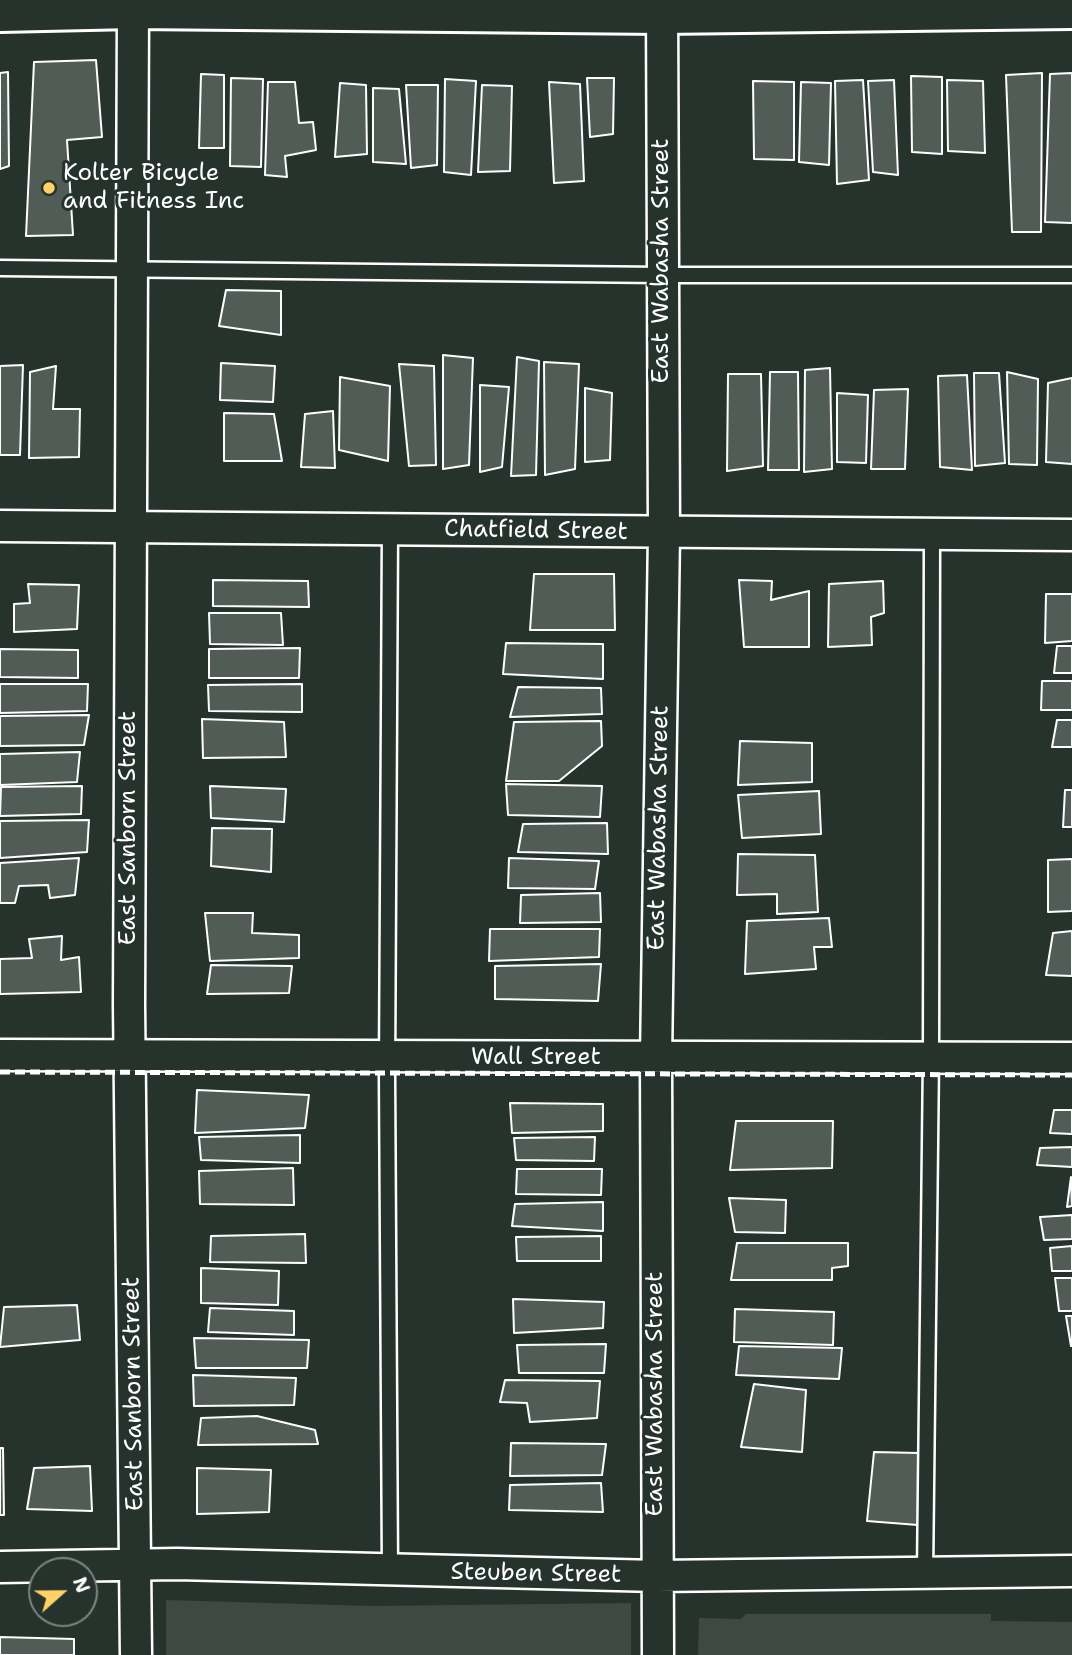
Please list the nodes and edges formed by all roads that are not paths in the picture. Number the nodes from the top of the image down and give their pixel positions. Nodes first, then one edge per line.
1 (133, 4) edge
2 (662, 7) edge
3 (1072, 9) edge
4 (0, 12) edge
5 (131, 267) junction
6 (0, 268) edge
7 (662, 275) junction
8 (1072, 275) edge
9 (0, 526) edge
10 (129, 527) junction
11 (390, 530) junction
12 (664, 534) junction
13 (932, 534) junction
14 (1072, 535) edge
15 (0, 1055) edge
16 (130, 1058) junction
17 (387, 1058) junction
18 (656, 1058) junction
19 (931, 1058) junction
20 (1072, 1058) edge
21 (137, 1564) junction
22 (0, 1567) edge
23 (390, 1570) junction
24 (1072, 1572) edge
25 (925, 1573) junction
26 (657, 1576) junction
27 (136, 1655) edge
28 (658, 1655) edge

1 - 2 main road
1 - 4 main road
1 - 5 street, East Sanborn Street
2 - 3 main road
2 - 7 street, East Wabasha Street
5 - 6 lane
5 - 7 lane
5 - 10 street, East Sanborn Street
7 - 8 lane
7 - 12 street, East Wabasha Street
9 - 10 street, Chatfield Street
10 - 11 street, Chatfield Street
10 - 16 street, East Sanborn Street
11 - 12 street, Chatfield Street
11 - 17 lane
12 - 13 street, Chatfield Street
12 - 18 street, East Wabasha Street
13 - 14 street, Chatfield Street
13 - 19 lane
15 - 16 street, Wall Street
16 - 17 street, Wall Street
16 - 21 street, East Sanborn Street
17 - 18 street, Wall Street
17 - 23 lane
18 - 19 street, Wall Street
18 - 26 street, East Wabasha Street
19 - 20 street, Wall Street
19 - 25 lane
21 - 22 street, Steuben Street
21 - 23 street, Steuben Street
21 - 27 street, East Sanborn Street
23 - 26 street, Steuben Street
24 - 25 street, Steuben Street
25 - 26 street, Steuben Street
26 - 28 street, East Wabasha Street

